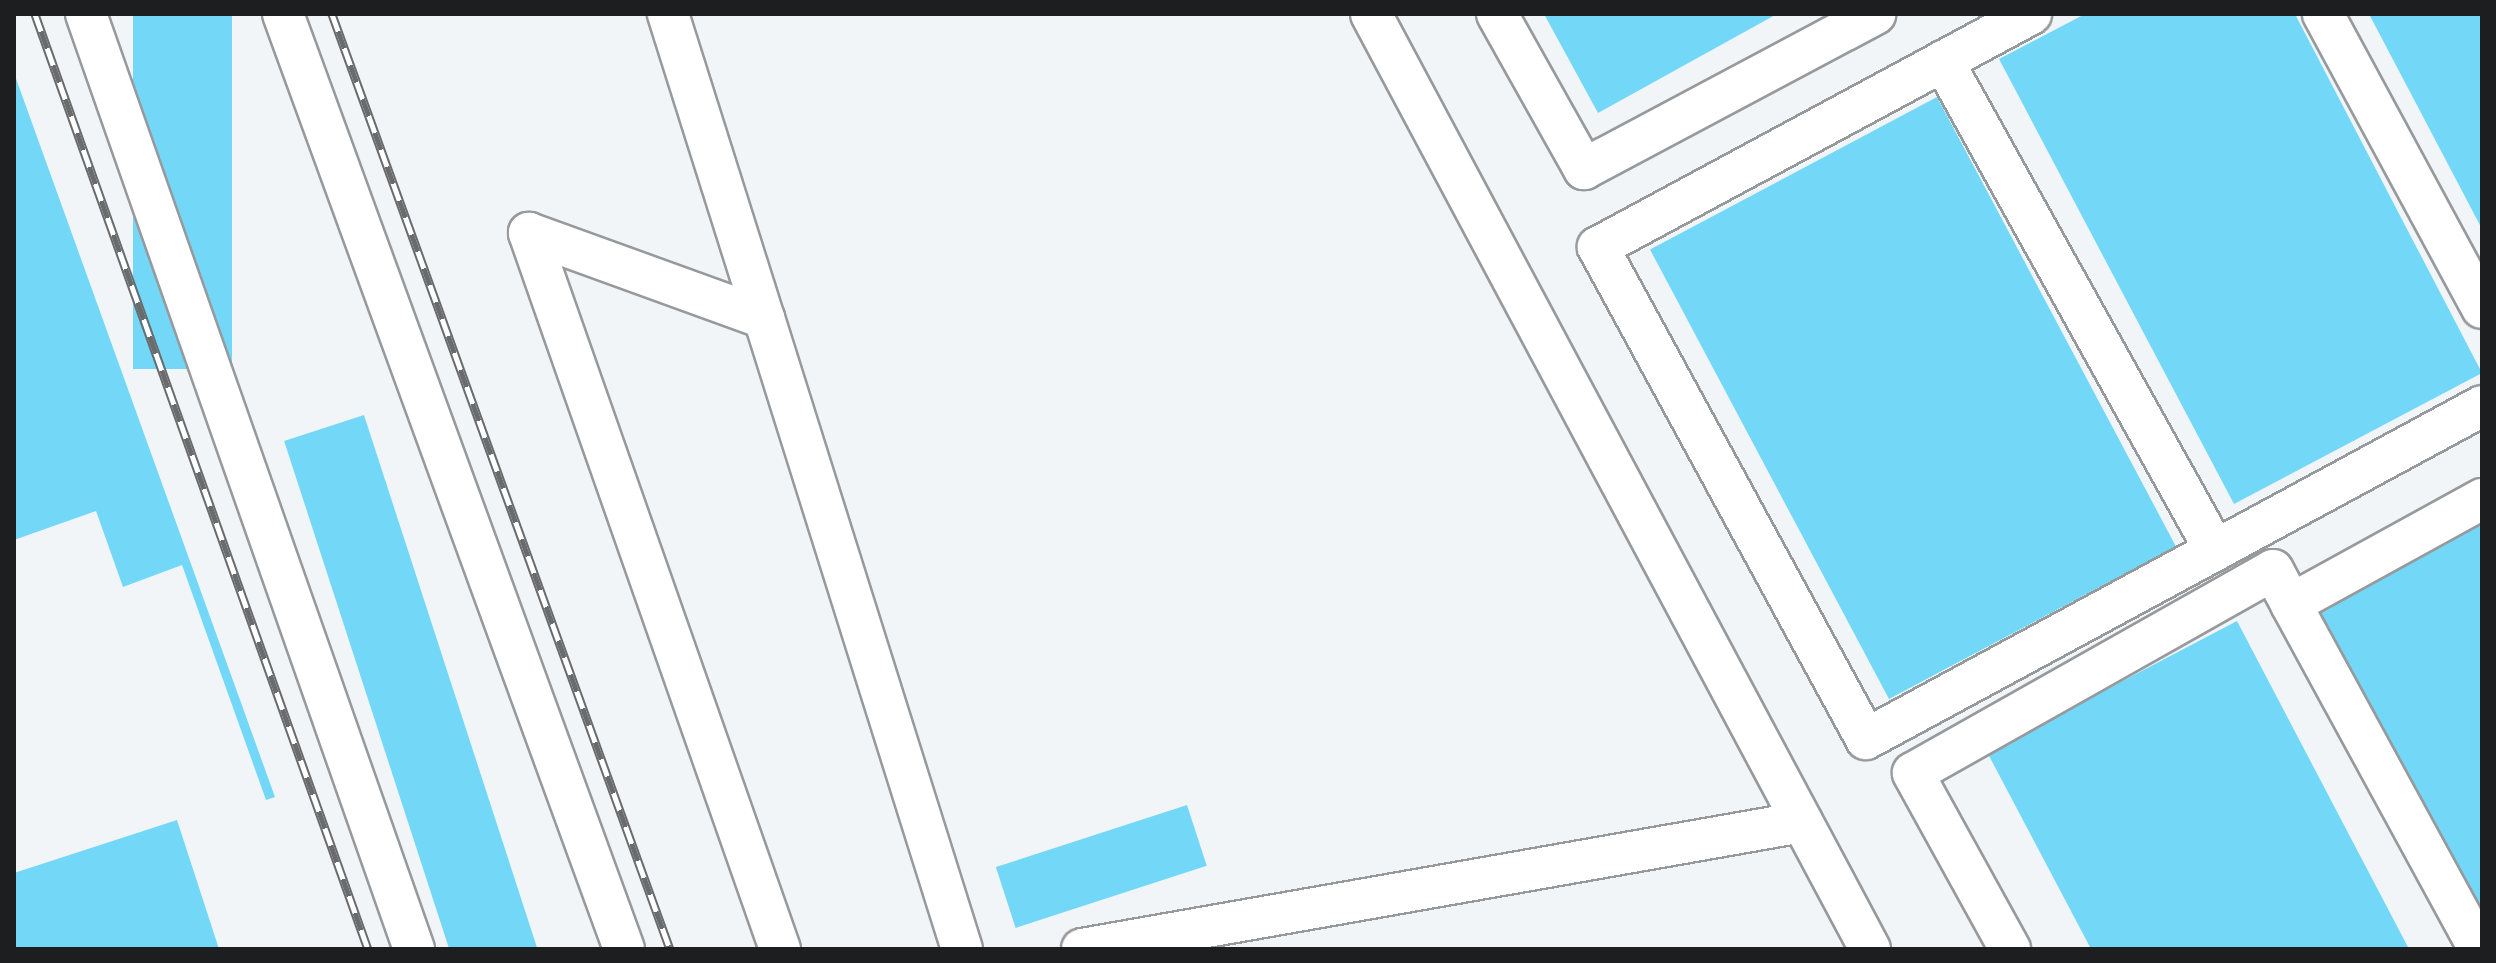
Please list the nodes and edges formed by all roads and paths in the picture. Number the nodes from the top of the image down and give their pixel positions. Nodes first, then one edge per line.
1 (86, 14) edge
2 (283, 14) edge
3 (668, 14) edge
4 (1371, 14) edge
5 (1497, 14) edge
6 (1875, 14) edge
7 (2031, 14) edge
8 (2323, 14) edge
9 (1943, 61) junction
10 (2482, 308) edge
11 (764, 318) junction
12 (2482, 406) edge
13 (2482, 499) edge
14 (2215, 550) junction
15 (2291, 604) junction
16 (1802, 822) junction
17 (414, 949) edge
18 (624, 949) edge
19 (780, 949) edge
20 (962, 949) edge
21 (1082, 949) edge
22 (1870, 949) edge
23 (2010, 949) edge
24 (2479, 949) edge

1 - 17 street
2 - 18 street
3 - 11 street
4 - 16 street
5 - 6 street
7 - 9 street
8 - 10 street
9 - 14 street
9 - 14 street
11 - 19 street
11 - 20 street
12 - 14 street
13 - 15 street
15 - 23 street
15 - 24 street
16 - 21 street
16 - 22 street

